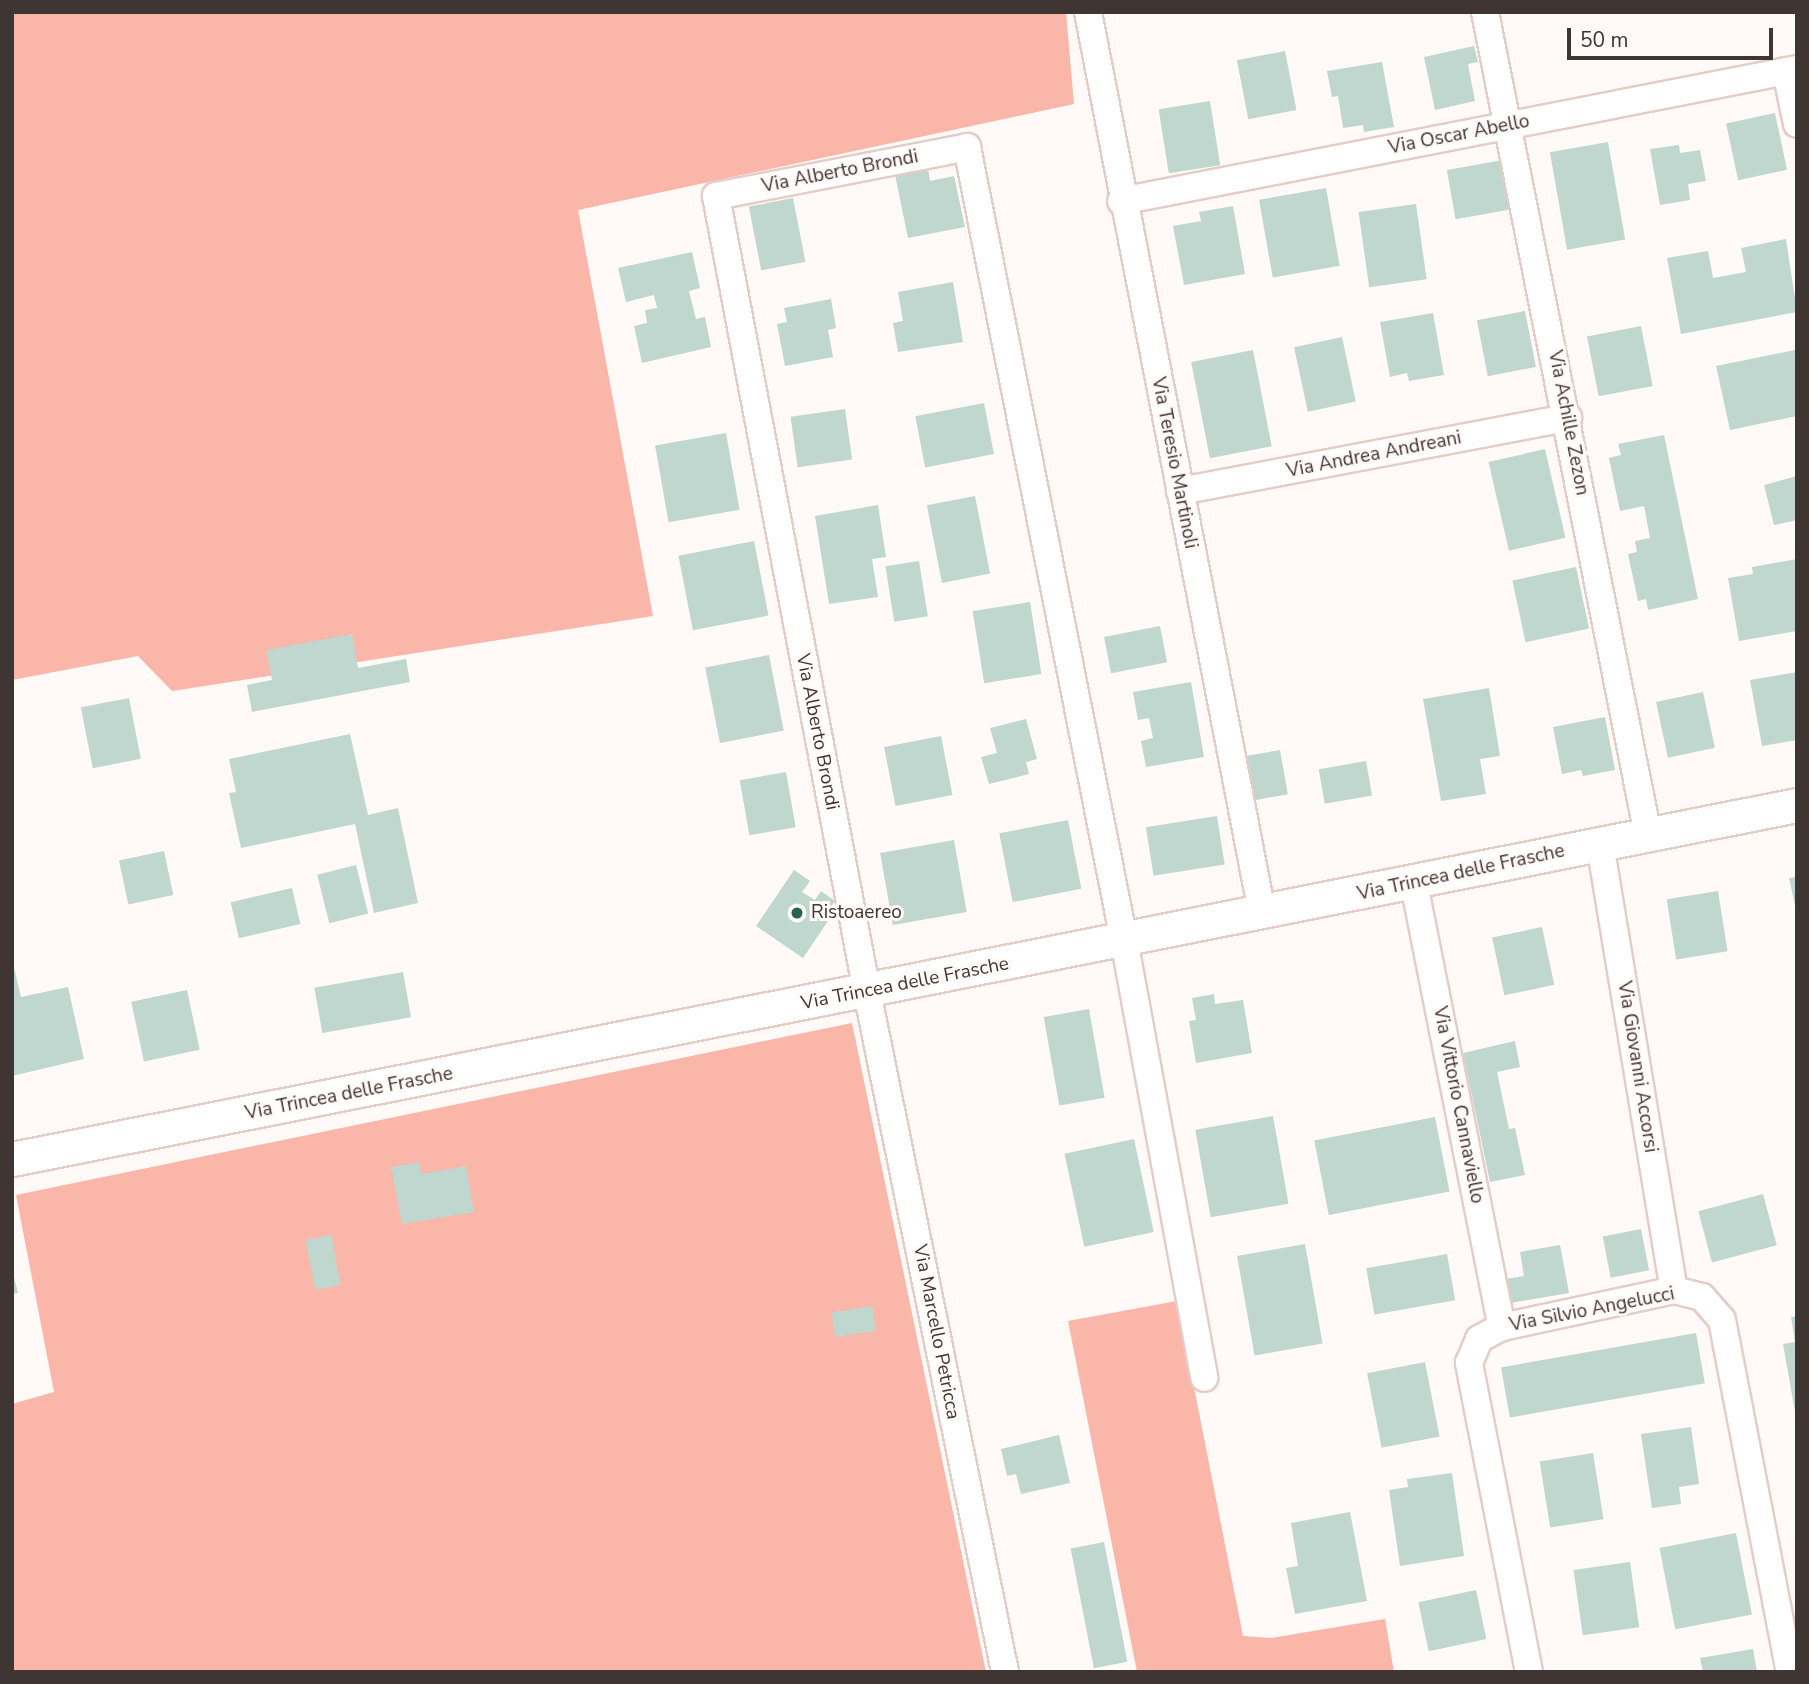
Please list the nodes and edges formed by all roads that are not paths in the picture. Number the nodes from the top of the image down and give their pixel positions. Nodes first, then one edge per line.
1 (1088, 12) edge
2 (1485, 12) edge
3 (1792, 70) edge
4 (1797, 124) edge
5 (1508, 126) junction
6 (1121, 201) junction
7 (1568, 418) junction
8 (1180, 491) junction
9 (1797, 805) edge
10 (1648, 835) junction
11 (1600, 845) junction
12 (1414, 884) junction
13 (1262, 912) junction
14 (1124, 940) junction
15 (866, 992) junction
16 (12, 1159) edge
17 (1674, 1290) junction
18 (1502, 1326) junction
19 (1204, 1378) dead end
20 (1005, 1672) edge
21 (1529, 1672) edge
22 (1790, 1672) edge

1 - 6 street, Via Teresio Martinoli
2 - 5 street, Via Achille Zezon
3 - 4 street
3 - 5 street, Via Oscar Abello
5 - 6 street, Via Oscar Abello
5 - 7 street, Via Achille Zezon
6 - 8 street, Via Teresio Martinoli
7 - 8 street, Via Andrea Andreani
7 - 10 street, Via Achille Zezon
8 - 13 street, Via Teresio Martinoli
9 - 10 street, Via Trincea delle Frasche
10 - 11 street, Via Trincea delle Frasche
11 - 12 street, Via Trincea delle Frasche
11 - 17 street, Via Giovanni Accorsi
12 - 13 street, Via Trincea delle Frasche
12 - 18 street, Via Vittorio Cannaviello
13 - 14 street, Via Trincea delle Frasche
14 - 15 street, Via Trincea delle Frasche
14 - 15 street, Via Alberto Brondi
14 - 19 street
15 - 16 street, Via Trincea delle Frasche
15 - 20 street, Via Marcello Petricca
17 - 18 street, Via Silvio Angelucci
17 - 22 street, Via Silvio Angelucci
18 - 21 street, Via Silvio Angelucci

